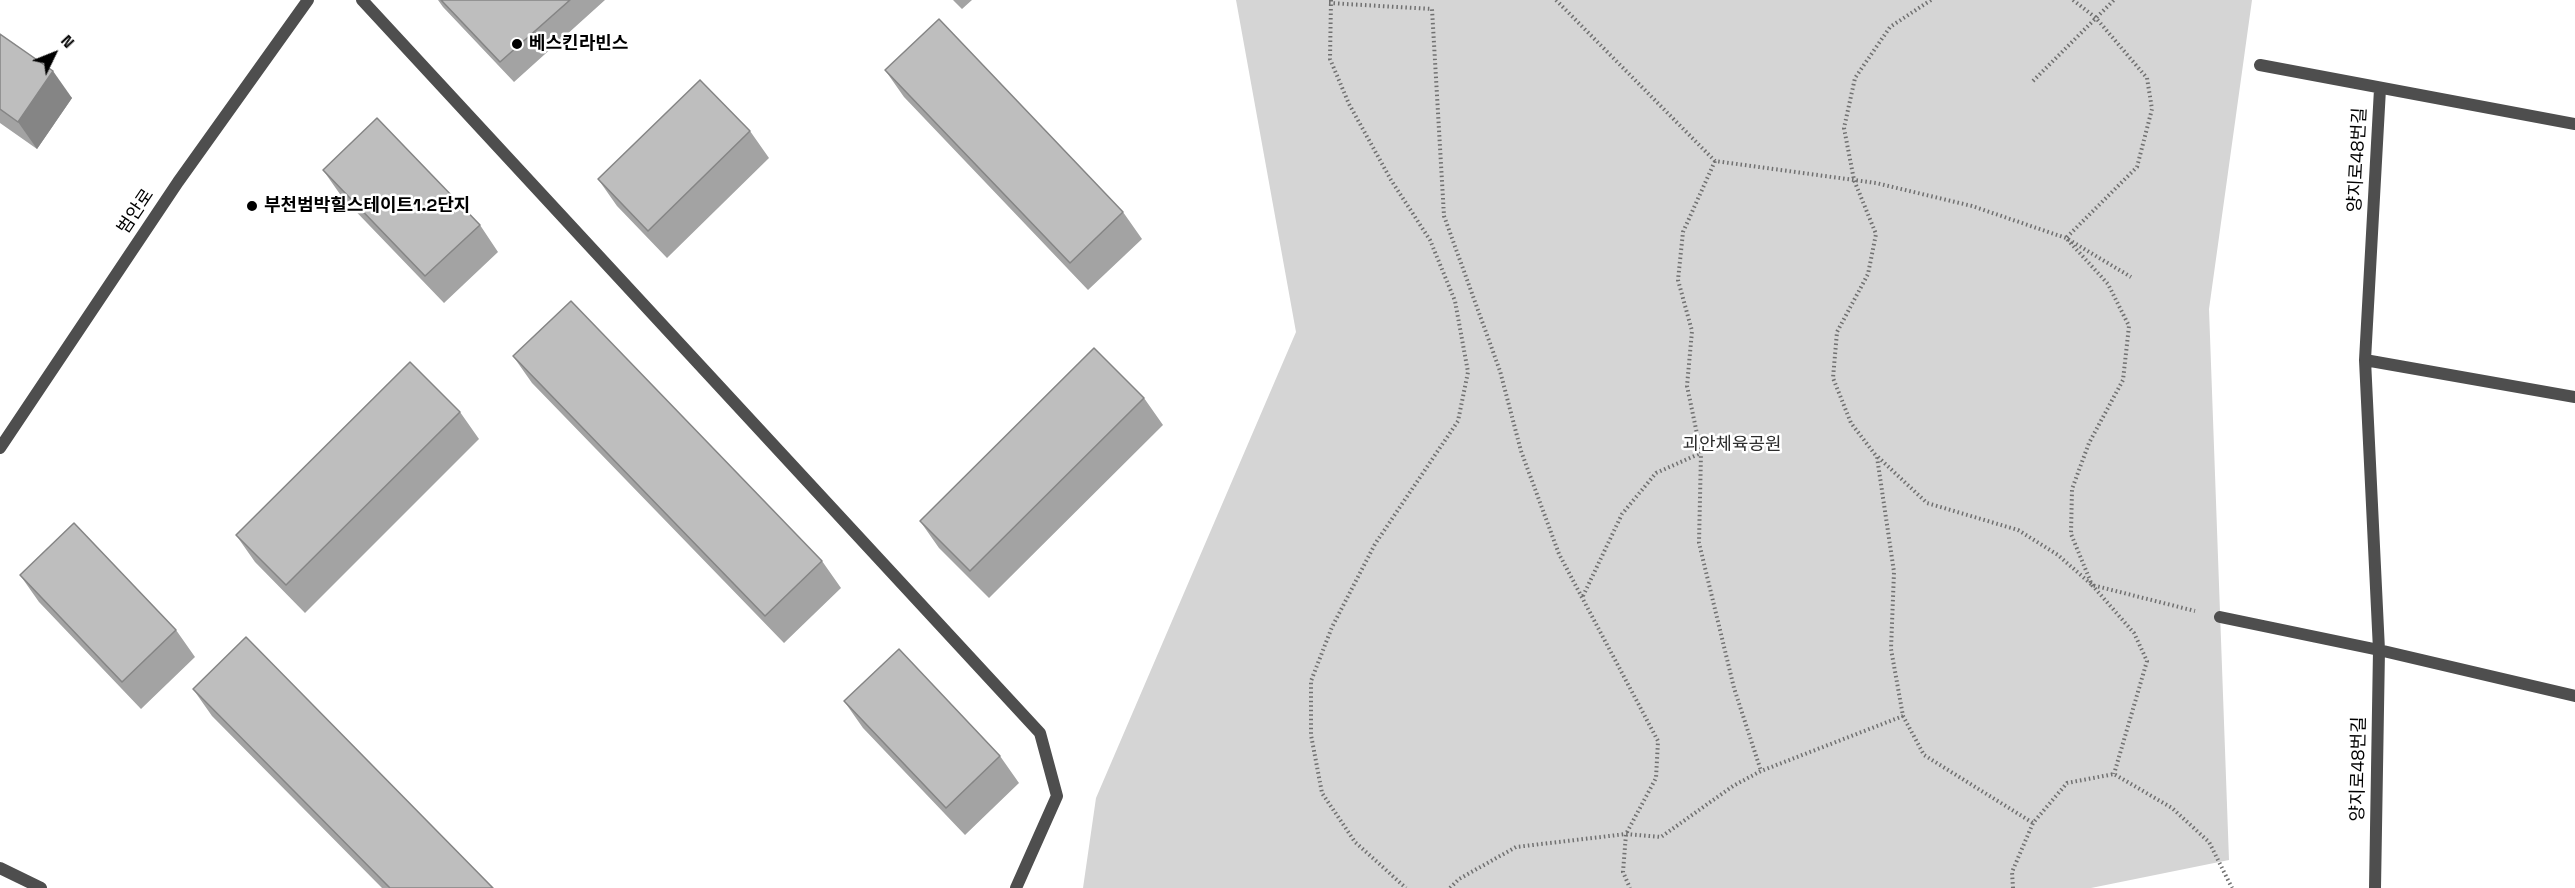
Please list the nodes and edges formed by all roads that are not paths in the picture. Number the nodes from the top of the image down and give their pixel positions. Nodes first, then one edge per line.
1 (308, 0) edge
2 (363, 0) edge
3 (2260, 65) dead end
4 (2380, 89) junction
5 (2575, 124) edge
6 (2365, 360) junction
7 (2575, 397) edge
8 (0, 448) edge
9 (2220, 617) road end
10 (2379, 650) junction
11 (2575, 696) edge
12 (0, 868) edge
13 (41, 888) edge
14 (1016, 888) edge
15 (2375, 888) edge

1 - 8 street, 범안로
2 - 14 street
3 - 4 street
4 - 5 street, 양지로48번길
4 - 6 street, 양지로48번길
6 - 7 street
6 - 10 street, 양지로48번길
9 - 10 street
10 - 11 street
10 - 15 street, 양지로48번길
12 - 13 street

